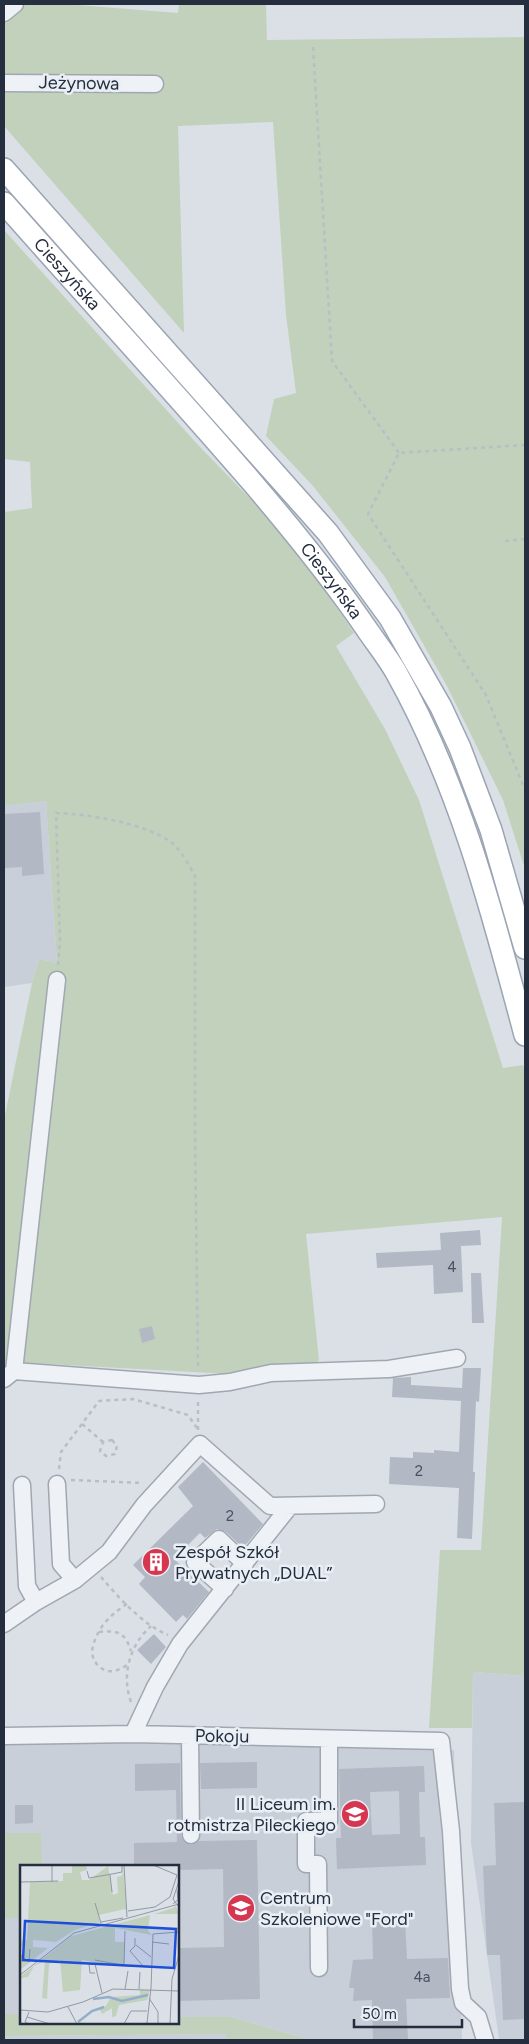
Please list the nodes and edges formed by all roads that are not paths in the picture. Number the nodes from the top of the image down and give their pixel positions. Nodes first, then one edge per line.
1 (15, 4) edge
2 (4, 13) edge
3 (4, 82) edge
4 (155, 84) dead end
5 (4, 169) edge
6 (4, 204) edge
7 (525, 948) edge
8 (57, 980) road end
9 (525, 1035) edge
10 (457, 1358) dead end
11 (9, 1375) edge
12 (61, 1478) road end
13 (22, 1485) dead end
14 (376, 1504) dead end
15 (290, 1506) junction
16 (245, 1564) junction
17 (74, 1580) junction
18 (225, 1589) junction
19 (36, 1602) junction
20 (4, 1624) edge
21 (134, 1734) junction
22 (4, 1736) edge
23 (190, 1736) junction
24 (329, 1739) junction
25 (191, 1835) dead end
26 (319, 1968) dead end
27 (485, 2040) edge

1 - 2 street
3 - 4 street, Jeżynowa
5 - 7 main road, Cieszyńska
6 - 9 main road, Cieszyńska
8 - 11 street
10 - 11 street
12 - 17 street
13 - 19 street
14 - 15 street
15 - 16 street
15 - 17 street
16 - 18 street
16 - 18 street
17 - 19 street
18 - 21 street
19 - 20 street
21 - 22 street, Pokoju
21 - 23 street, Pokoju
23 - 24 street, Pokoju
23 - 25 street
24 - 26 street
24 - 27 street, Pokoju

